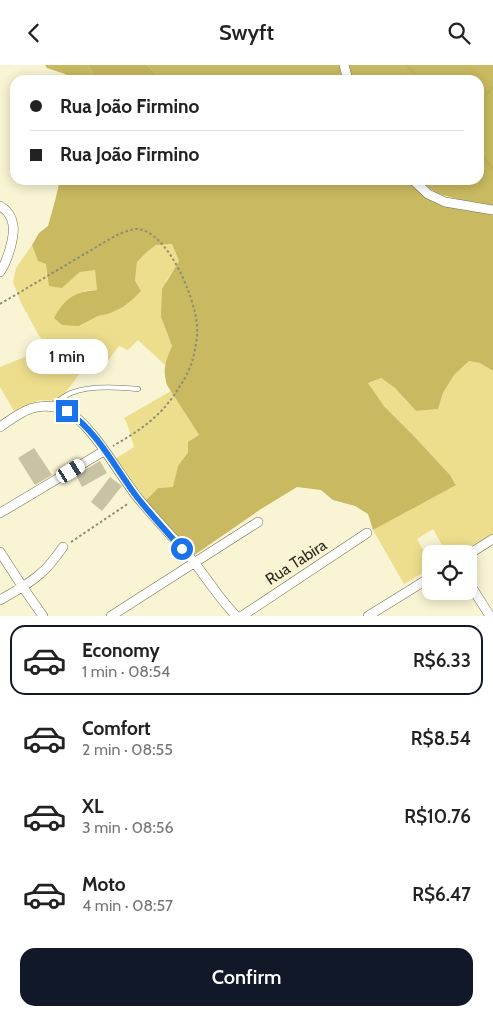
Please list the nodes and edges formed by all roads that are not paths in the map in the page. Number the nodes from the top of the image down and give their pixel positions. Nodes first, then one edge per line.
1 (418, 185) edge
2 (0, 205) edge
3 (493, 209) edge
4 (0, 272) edge
5 (138, 389) dead end
6 (46, 406) junction
7 (0, 427) edge
8 (104, 451) junction
9 (0, 513) edge
10 (258, 521) dead end
11 (367, 533) dead end
12 (493, 539) edge
13 (63, 547) road end
14 (477, 549) edge
15 (0, 552) edge
16 (194, 562) junction
17 (422, 583) edge
18 (22, 586) junction
19 (477, 596) edge
20 (0, 601) edge
21 (43, 616) edge
22 (111, 616) edge
23 (236, 616) edge
24 (242, 616) edge
25 (368, 616) edge
26 (490, 616) edge

1 - 3 street
2 - 4 street
5 - 6 lane
6 - 7 street
6 - 8 street
8 - 9 street
8 - 16 street
10 - 16 street
11 - 24 street, Rua Tabira
12 - 14 street
13 - 18 street
15 - 18 street
16 - 22 street
16 - 23 street
17 - 25 street
18 - 20 street
18 - 21 street
19 - 26 street

